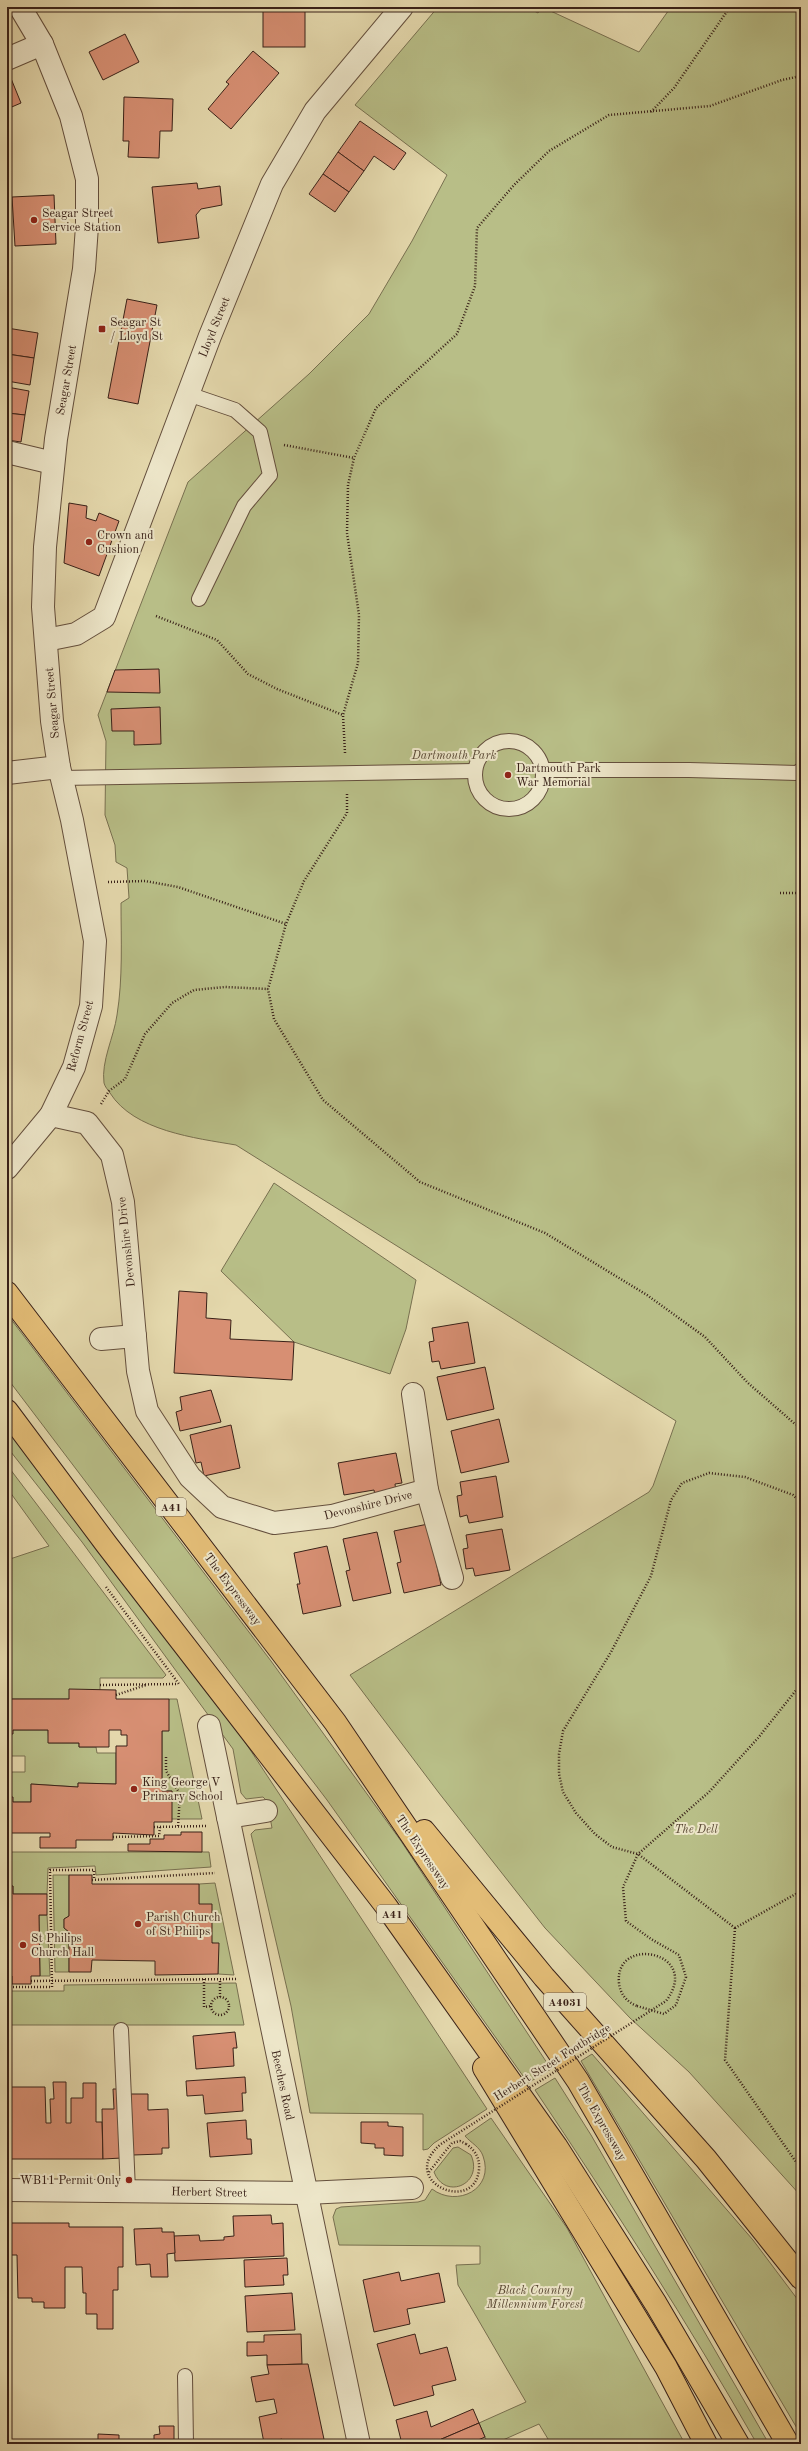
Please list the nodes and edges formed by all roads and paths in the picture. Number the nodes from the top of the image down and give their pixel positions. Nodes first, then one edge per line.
1 (20, 7) edge
2 (402, 7) edge
3 (730, 7) edge
4 (42, 44) junction
5 (7, 59) edge
6 (801, 76) edge
7 (650, 112) junction
8 (188, 394) junction
9 (7, 452) edge
10 (53, 463) junction
11 (199, 599) dead end
12 (156, 616) dead end
13 (46, 640) junction
14 (343, 715) junction
15 (544, 770) junction
16 (801, 770) edge
17 (346, 771) junction
18 (474, 771) junction
19 (60, 772) junction
20 (7, 773) edge
21 (85, 887) junction
22 (780, 893) dead end
23 (801, 893) edge
24 (286, 924) junction
25 (268, 989) junction
26 (51, 1115) junction
27 (87, 1124) junction
28 (7, 1168) edge
29 (7, 1293) edge
30 (135, 1336) junction
31 (101, 1339) dead end
32 (413, 1394) dead end
33 (7, 1411) edge
34 (801, 1426) edge
35 (427, 1490) junction
36 (801, 1503) edge
37 (452, 1578) dead end
38 (150, 1684) junction
39 (179, 1684) dead end
40 (801, 1684) edge
41 (100, 1685) dead end
42 (116, 1695) dead end
43 (335, 1722) junction
44 (209, 1726) dead end
45 (166, 1757) dead end
46 (266, 1811) dead end
47 (228, 1817) junction
48 (208, 1826) dead end
49 (154, 1827) dead end
50 (160, 1827) junction
51 (178, 1827) junction
52 (113, 1838) dead end
53 (638, 1854) junction
54 (218, 1873) dead end
55 (801, 1891) edge
56 (386, 1906) junction
57 (735, 1928) junction
58 (204, 1979) junction
59 (220, 1979) junction
60 (240, 1979) dead end
61 (52, 1980) junction
62 (31, 1981) dead end
63 (7, 1986) edge
64 (220, 1997) junction
65 (211, 2006) junction
66 (121, 2030) dead end
67 (801, 2169) edge
68 (412, 2188) joint
69 (7, 2190) edge
70 (128, 2190) junction
71 (306, 2193) junction
72 (801, 2278) edge
73 (185, 2376) dead end
74 (186, 2444) edge
75 (359, 2444) edge
76 (706, 2444) edge
77 (738, 2444) edge
78 (788, 2444) edge

1 - 4 street, Seagar Street
2 - 8 street, Lloyd Street
3 - 7 path
4 - 5 street
4 - 10 street, Seagar Street
6 - 7 path
7 - 14 path
8 - 11 lane
8 - 13 street, Lloyd Street
9 - 10 street
10 - 13 street, Seagar Street
12 - 14 path
13 - 19 street, Seagar Street
14 - 17 path
15 - 16 lane
15 - 18 lane
15 - 18 lane
17 - 18 lane
17 - 19 lane
17 - 24 path
19 - 20 street
19 - 21 street, Reform Street
21 - 24 path
21 - 26 street, Reform Street
22 - 23 path
24 - 25 path
25 - 27 path
25 - 34 path
26 - 27 street
26 - 28 street, Reform Street
27 - 30 street, Devonshire Drive
29 - 43 highway, The Expressway / A41
30 - 31 street
30 - 35 street, Devonshire Drive
32 - 35 street, Devonshire Drive
33 - 56 highway, A41
35 - 37 street, Devonshire Drive
36 - 53 path
38 - 39 path
38 - 41 path
38 - 42 path
40 - 53 path
43 - 72 highway, A4031
43 - 78 highway, The Expressway / A41
44 - 47 street, Beeches Road
45 - 51 path
46 - 47 street
47 - 71 street, Beeches Road
48 - 51 path
49 - 50 path
50 - 51 path
50 - 52 path
53 - 57 path
53 - 68 path, Herbert Street Footbridge, bridge
54 - 61 path
55 - 57 path
56 - 76 highway
56 - 77 highway, A41
57 - 67 path
58 - 59 path
58 - 61 path
58 - 65 path
59 - 60 path
59 - 64 path
61 - 62 path
61 - 63 path
64 - 65 path
64 - 65 path
66 - 70 lane
68 - 71 street, Herbert Street
69 - 70 street, Herbert Street
70 - 71 street, Herbert Street
71 - 75 street, Beeches Road
73 - 74 lane

